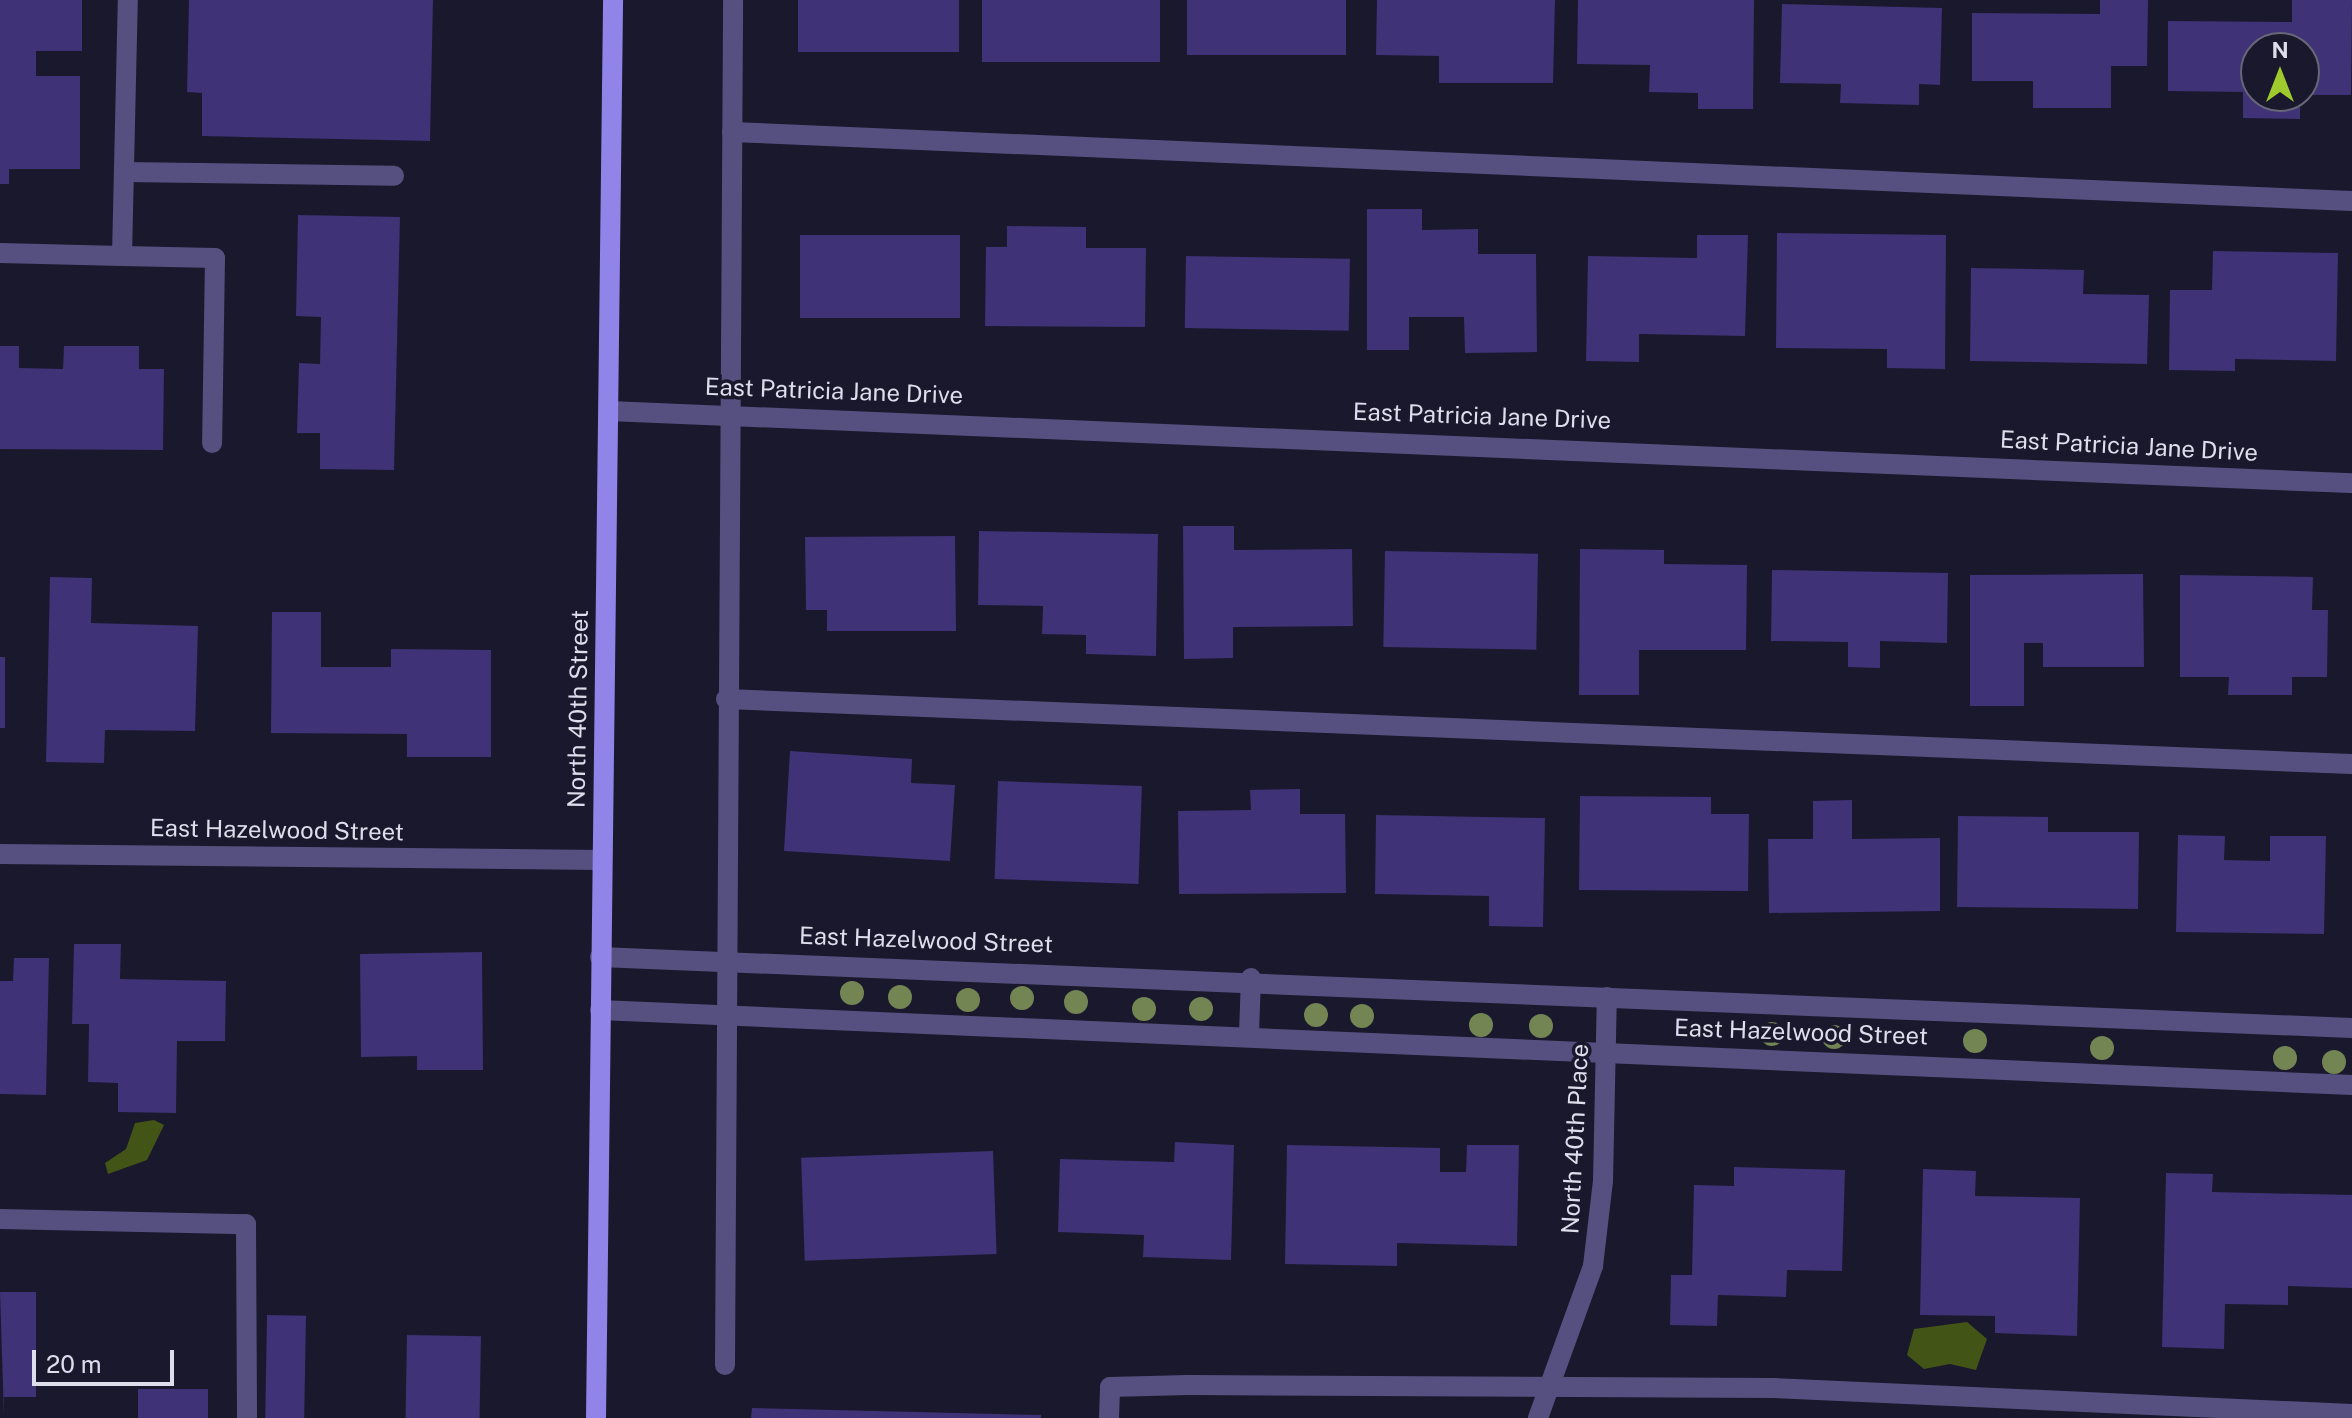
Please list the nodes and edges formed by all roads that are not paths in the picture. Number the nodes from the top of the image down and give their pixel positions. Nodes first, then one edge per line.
1 (128, 0) edge
2 (613, 0) edge
3 (733, 0) edge
4 (732, 132) junction
5 (124, 172) junction
6 (394, 176) dead end
7 (2352, 201) edge
8 (0, 253) edge
9 (122, 256) junction
10 (609, 411) junction
11 (727, 413) junction
12 (212, 443) dead end
13 (2352, 483) edge
14 (726, 699) junction
15 (2352, 764) edge
16 (0, 854) edge
17 (601, 860) junction
18 (600, 957) junction
19 (723, 958) junction
20 (1251, 978) junction
21 (1607, 997) junction
22 (600, 1010) junction
23 (722, 1011) junction
24 (2352, 1028) edge
25 (1249, 1034) junction
26 (1605, 1049) junction
27 (2352, 1085) edge
28 (0, 1219) edge
29 (725, 1365) dead end
30 (1550, 1390) junction
31 (2352, 1414) edge
32 (247, 1418) edge
33 (596, 1418) edge
34 (1109, 1418) edge
35 (1538, 1418) edge

1 - 5 street
2 - 10 main road, North 40th Street
3 - 4 street
4 - 7 street
4 - 11 street
5 - 6 street
5 - 9 street
8 - 9 street
9 - 12 street
10 - 11 street, East Patricia Jane Drive
10 - 17 main road, North 40th Street
11 - 13 street, East Patricia Jane Drive
11 - 14 street
14 - 15 street
14 - 19 street
16 - 17 street, East Hazelwood Street
17 - 18 main road, North 40th Street
18 - 19 street, East Hazelwood Street
18 - 22 main road, North 40th Street
19 - 20 street, East Hazelwood Street
19 - 23 street
20 - 21 street, East Hazelwood Street
20 - 25 street
21 - 24 street, East Hazelwood Street
21 - 26 street, North 40th Place
22 - 23 street, East Hazelwood Street
22 - 33 main road, North 40th Street
23 - 25 street, East Hazelwood Street
23 - 29 street
25 - 26 street, East Hazelwood Street
26 - 27 street, East Hazelwood Street
26 - 30 street, North 40th Place
28 - 32 street
30 - 31 street
30 - 34 street
30 - 35 street, North 40th Place

